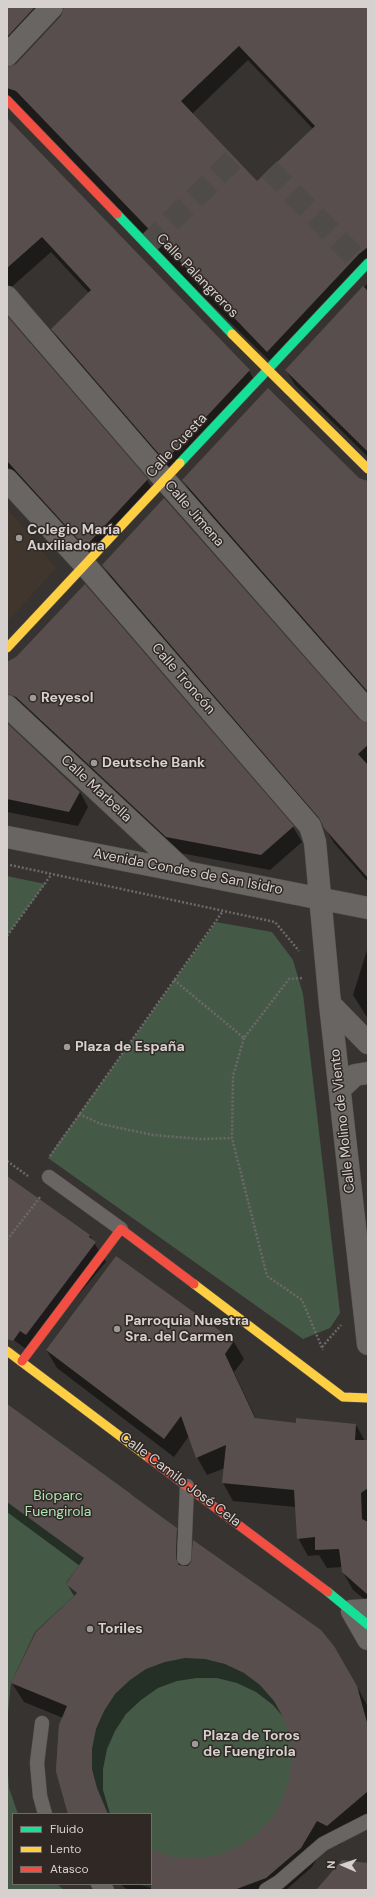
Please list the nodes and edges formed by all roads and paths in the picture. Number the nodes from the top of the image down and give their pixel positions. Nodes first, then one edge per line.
1 (52, 7) edge
2 (7, 55) edge
3 (7, 100) edge
4 (367, 267) edge
5 (7, 297) edge
6 (267, 370) junction
7 (368, 469) edge
8 (7, 480) edge
9 (164, 480) junction
10 (85, 565) junction
11 (7, 648) edge
12 (7, 706) edge
13 (368, 711) edge
14 (7, 837) edge
15 (7, 865) edge
16 (185, 872) junction
17 (52, 874) junction
18 (320, 898) junction
19 (368, 908) edge
20 (223, 911) junction
21 (7, 936) edge
22 (302, 958) dead end
23 (328, 978) junction
24 (174, 980) junction
25 (330, 1004) junction
26 (244, 1038) junction
27 (368, 1043) edge
28 (368, 1073) edge
29 (340, 1089) junction
30 (79, 1114) junction
31 (232, 1138) junction
32 (48, 1158) dead end
33 (7, 1161) edge
34 (49, 1177) dead end
35 (33, 1179) dead end
36 (42, 1194) dead end
37 (121, 1229) junction
38 (7, 1240) edge
39 (363, 1299) junction
40 (368, 1344) edge
41 (322, 1348) junction
42 (7, 1351) edge
43 (325, 1355) dead end
44 (292, 1358) junction
45 (22, 1361) junction
46 (368, 1398) edge
47 (187, 1486) junction
48 (184, 1558) dead end
49 (363, 1615) edge
50 (368, 1638) edge
51 (42, 1723) dead end
52 (46, 1813) edge
53 (368, 1821) edge
54 (266, 1890) edge

1 - 2 street
3 - 6 street, Calle Palangreros
4 - 6 street, Calle Cuesta
5 - 9 street, Calle Jimena
6 - 7 street, Calle Palangreros
6 - 9 street, Calle Cuesta
8 - 10 street, Calle Troncón
9 - 10 street, Calle Cuesta
9 - 13 street, Calle Jimena
10 - 11 street, Calle Cuesta
10 - 18 street, Calle Troncón
12 - 16 street, Calle Marbella
14 - 16 street, Avenida Condes de San Isidro
15 - 17 path
16 - 18 street, Avenida Condes de San Isidro
17 - 20 path
17 - 21 path
18 - 19 street, Avenida Condes de San Isidro
18 - 23 street, Calle Molino de Viento
20 - 22 path
20 - 24 path
23 - 25 street, Calle Molino de Viento
23 - 26 path
24 - 26 path
24 - 30 path
25 - 27 street
25 - 29 street, Calle Molino de Viento
26 - 31 path
28 - 29 street
29 - 39 street, Calle Molino de Viento
30 - 31 path
30 - 32 path
31 - 41 path
33 - 35 path
34 - 37 lane
36 - 38 path
37 - 44 street
37 - 45 street
39 - 40 street, Calle Molino de Viento
39 - 41 path
41 - 43 path
41 - 44 path
42 - 45 street, Calle Camilo José Cela
44 - 46 street
45 - 47 street, Calle Camilo José Cela
47 - 48 lane
47 - 49 street, Calle Camilo José Cela
49 - 50 street, Calle Camilo José Cela
51 - 52 lane
53 - 54 lane

